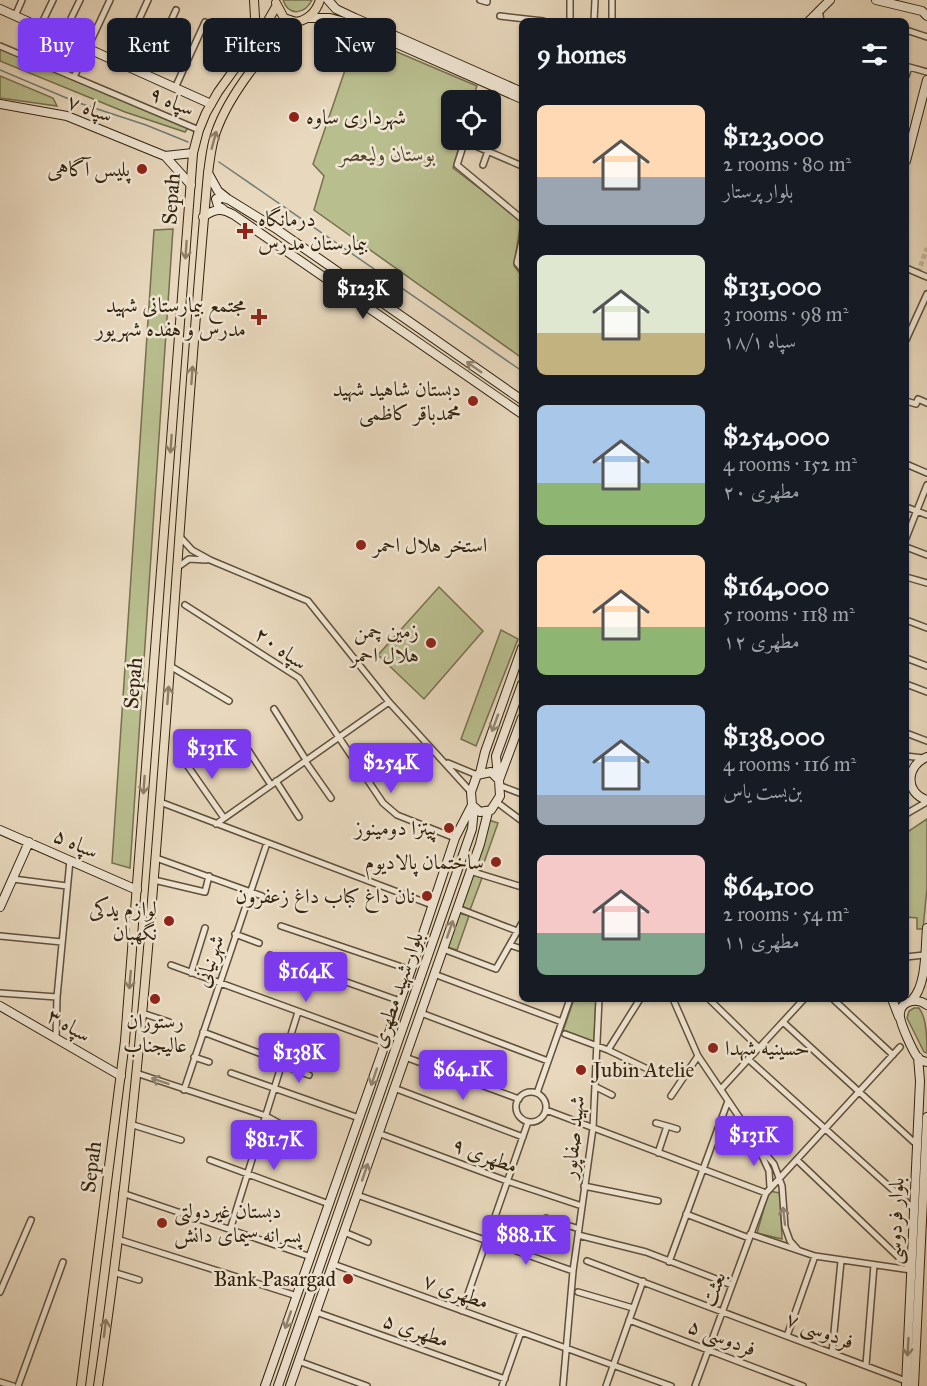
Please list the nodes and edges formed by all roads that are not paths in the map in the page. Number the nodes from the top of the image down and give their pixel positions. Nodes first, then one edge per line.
1 (22, 0) edge
2 (53, 0) edge
3 (80, 0) edge
4 (110, 0) edge
5 (147, 0) edge
6 (255, 0) edge
7 (320, 0) edge
8 (328, 0) edge
9 (480, 0) edge
10 (487, 0) edge
11 (570, 0) edge
12 (595, 0) edge
13 (612, 0) edge
14 (830, 0) edge
15 (876, 0) edge
16 (276, 3) edge
17 (0, 9) edge
18 (176, 10) dead end
19 (819, 10) junction
20 (15, 16) junction
21 (500, 16) dead end
22 (927, 16) edge
23 (20, 18) edge
24 (44, 18) edge
25 (71, 18) edge
26 (139, 18) edge
27 (255, 18) edge
28 (268, 18) edge
29 (284, 18) edge
30 (308, 18) junction
31 (314, 18) edge
32 (353, 18) edge
33 (519, 18) edge
34 (570, 18) edge
35 (594, 18) edge
36 (612, 18) edge
37 (812, 18) edge
38 (820, 18) edge
39 (302, 20) edge
40 (203, 26) edge
41 (909, 31) edge
42 (95, 33) edge
43 (927, 37) edge
44 (396, 39) edge
45 (396, 40) edge
46 (0, 46) edge
47 (909, 67) edge
48 (76, 72) edge
49 (139, 72) edge
50 (233, 72) edge
51 (252, 72) edge
52 (927, 72) edge
53 (146, 75) junction
54 (74, 77) junction
55 (927, 80) edge
56 (175, 88) junction
57 (519, 91) edge
58 (519, 98) edge
59 (0, 104) edge
60 (211, 104) junction
61 (199, 130) junction
62 (909, 149) edge
63 (462, 150) edge
64 (488, 151) joint
65 (193, 153) junction
66 (165, 156) junction
67 (483, 165) dead end
68 (519, 165) edge
69 (207, 173) junction
70 (191, 185) junction
71 (228, 199) junction
72 (223, 209) junction
73 (204, 217) junction
74 (519, 217) edge
75 (909, 269) edge
76 (344, 276) junction
77 (927, 277) edge
78 (337, 286) junction
79 (927, 294) edge
80 (920, 312) junction
81 (927, 315) edge
82 (909, 334) edge
83 (519, 398) edge
84 (909, 402) edge
85 (927, 403) edge
86 (519, 412) edge
87 (909, 465) edge
88 (927, 474) edge
89 (927, 485) edge
90 (909, 508) edge
91 (916, 512) junction
92 (927, 515) edge
93 (909, 530) edge
94 (180, 537) junction
95 (909, 548) edge
96 (927, 555) edge
97 (210, 560) junction
98 (178, 567) junction
99 (909, 578) edge
100 (927, 583) edge
101 (185, 605) dead end
102 (909, 621) edge
103 (927, 628) edge
104 (519, 656) edge
105 (909, 659) edge
106 (170, 666) junction
107 (927, 666) edge
108 (909, 685) edge
109 (519, 692) edge
110 (927, 692) edge
111 (230, 701) dead end
112 (390, 702) junction
113 (273, 709) dead end
114 (519, 729) edge
115 (909, 734) edge
116 (239, 736) dead end
117 (339, 737) junction
118 (927, 741) edge
119 (180, 755) dead end
120 (496, 756) junction
121 (909, 756) edge
122 (925, 757) edge
123 (305, 761) junction
124 (446, 763) junction
125 (480, 774) junction
126 (909, 777) edge
127 (499, 781) junction
128 (909, 781) edge
129 (274, 783) junction
130 (471, 792) junction
131 (519, 792) edge
132 (331, 798) dead end
133 (160, 802) junction
134 (925, 802) edge
135 (498, 803) junction
136 (473, 806) junction
137 (486, 812) junction
138 (909, 812) edge
139 (299, 817) dead end
140 (224, 818) junction
141 (519, 819) edge
142 (216, 824) junction
143 (472, 829) junction
144 (0, 830) edge
145 (455, 838) junction
146 (29, 842) junction
147 (267, 843) junction
148 (156, 858) junction
149 (70, 860) junction
150 (470, 871) junction
151 (209, 876) junction
152 (13, 879) junction
153 (154, 880) junction
154 (67, 886) junction
155 (519, 886) edge
156 (138, 890) junction
157 (250, 892) junction
158 (262, 896) dead end
159 (1, 904) edge
160 (432, 905) junction
161 (457, 908) junction
162 (281, 926) dead end
163 (205, 928) dead end
164 (519, 928) edge
165 (927, 928) edge
166 (517, 931) junction
167 (235, 934) junction
168 (0, 936) edge
169 (62, 942) junction
170 (259, 943) dead end
171 (510, 945) junction
172 (519, 948) edge
173 (443, 949) junction
174 (270, 955) dead end
175 (924, 955) junction
176 (909, 957) edge
177 (171, 965) dead end
178 (411, 970) junction
179 (191, 973) junction
180 (434, 975) junction
181 (219, 983) junction
182 (0, 993) edge
183 (57, 997) junction
184 (400, 1001) junction
185 (910, 1001) joint
186 (569, 1002) edge
187 (598, 1002) edge
188 (638, 1002) edge
189 (674, 1002) edge
190 (712, 1002) edge
191 (796, 1002) edge
192 (802, 1002) edge
193 (836, 1002) edge
194 (893, 1002) edge
195 (909, 1002) edge
196 (799, 1005) junction
197 (927, 1005) edge
198 (0, 1006) edge
199 (298, 1012) junction
200 (142, 1013) junction
201 (421, 1013) junction
202 (900, 1019) junction
203 (169, 1022) dead end
204 (562, 1022) junction
205 (783, 1022) junction
206 (202, 1032) junction
207 (565, 1034) dead end
208 (56, 1038) junction
209 (385, 1043) junction
210 (596, 1045) junction
211 (758, 1047) junction
212 (900, 1047) dead end
213 (608, 1050) junction
214 (893, 1055) junction
215 (698, 1056) junction
216 (194, 1057) junction
217 (405, 1057) junction
218 (918, 1058) junction
219 (748, 1059) junction
220 (548, 1061) junction
221 (209, 1062) dead end
222 (927, 1062) edge
223 (282, 1064) junction
224 (231, 1073) dead end
225 (658, 1074) dead end
226 (309, 1075) dead end
227 (121, 1076) junction
228 (136, 1076) junction
229 (596, 1087) junction
230 (274, 1088) junction
231 (394, 1088) junction
232 (721, 1089) junction
233 (184, 1090) junction
234 (537, 1093) junction
235 (858, 1093) junction
236 (612, 1095) dead end
237 (671, 1096) dead end
238 (519, 1099) junction
239 (728, 1101) junction
240 (546, 1110) junction
241 (266, 1116) junction
242 (359, 1118) junction
243 (927, 1119) edge
244 (528, 1122) junction
245 (656, 1123) dead end
246 (130, 1125) junction
247 (284, 1126) dead end
248 (667, 1126) junction
249 (593, 1128) junction
250 (677, 1129) dead end
251 (825, 1129) junction
252 (378, 1133) junction
253 (523, 1137) junction
254 (181, 1140) dead end
255 (916, 1144) junction
256 (758, 1145) junction
257 (658, 1153) junction
258 (210, 1160) dead end
259 (797, 1160) junction
260 (701, 1170) junction
261 (248, 1173) junction
262 (780, 1178) junction
263 (507, 1181) junction
264 (584, 1186) junction
265 (770, 1187) junction
266 (122, 1193) junction
267 (766, 1193) junction
268 (357, 1195) junction
269 (658, 1201) dead end
270 (329, 1204) junction
271 (582, 1206) junction
272 (921, 1211) edge
273 (686, 1214) junction
274 (546, 1218) dead end
275 (31, 1220) dead end
276 (230, 1230) junction
277 (344, 1232) junction
278 (579, 1232) junction
279 (750, 1236) junction
280 (789, 1237) junction
281 (117, 1239) junction
282 (487, 1240) junction
283 (368, 1242) dead end
284 (781, 1244) junction
285 (798, 1250) junction
286 (814, 1256) junction
287 (311, 1257) junction
288 (587, 1261) dead end
289 (841, 1261) junction
290 (63, 1262) dead end
291 (669, 1262) junction
292 (333, 1264) junction
293 (874, 1265) junction
294 (911, 1269) junction
295 (573, 1271) junction
296 (113, 1272) junction
297 (139, 1280) dead end
298 (643, 1281) junction
299 (805, 1283) junction
300 (732, 1285) junction
301 (813, 1286) dead end
302 (0, 1292) edge
303 (578, 1292) dead end
304 (297, 1296) junction
305 (918, 1300) junction
306 (927, 1303) edge
307 (633, 1308) junction
308 (462, 1311) junction
309 (722, 1311) junction
310 (316, 1312) junction
311 (629, 1320) junction
312 (521, 1332) junction
313 (787, 1336) junction
314 (568, 1348) junction
315 (708, 1350) junction
316 (832, 1353) junction
317 (298, 1361) junction
318 (613, 1365) junction
319 (866, 1365) junction
320 (505, 1379) junction
321 (0, 1382) edge
322 (906, 1383) edge
323 (13, 1386) edge
324 (18, 1386) edge
325 (81, 1386) edge
326 (98, 1386) edge
327 (266, 1386) edge
328 (278, 1386) edge
329 (290, 1386) edge
330 (367, 1386) edge
331 (502, 1386) edge
332 (563, 1386) edge
333 (606, 1386) edge
334 (671, 1386) edge
335 (695, 1386) edge
336 (804, 1386) edge
337 (914, 1386) edge

1 - 20 street
2 - 24 street
3 - 25 street
4 - 42 street
5 - 26 street
6 - 27 main road
7 - 30 main road
8 - 32 street
9 - 10 street
11 - 34 street
12 - 35 street
13 - 36 street
14 - 19 street
15 - 22 street
16 - 28 main road, Sepah
16 - 29 main road
17 - 20 street
18 - 53 street
19 - 37 street
19 - 38 street
20 - 23 street
21 - 33 street
30 - 31 street
30 - 39 main road
40 - 56 street
41 - 43 street
44 - 57 street
45 - 58 street
46 - 54 street, سپاه ۹
47 - 52 street
48 - 54 street
49 - 53 street
50 - 60 main road, Sepah
69 -> 51 main road, Sepah
53 - 56 street
54 - 61 street, سپاه ۹
55 - 62 street
56 - 60 street
59 - 66 street, سپاه ۷
60 - 61 main road, Sepah
61 - 65 main road, Sepah
63 - 74 street
64 - 67 street
64 - 68 street
65 - 66 street, سپاه ۷
65 - 70 main road, Sepah
66 - 70 street, سپاه ۷
69 - 71 street
69 - 73 main road, Sepah
70 -> 156 main road, Sepah
71 - 72 street
71 - 76 street
72 - 73 street
72 - 78 street
94 -> 73 main road, Sepah
75 - 77 street
76 - 78 street
83 -> 76 street
78 - 86 street
79 - 80 street
80 - 81 street
80 - 82 street
84 - 85 street
87 - 88 street
89 - 91 street
90 - 91 street
91 - 92 street
91 - 93 street
94 - 97 street
94 - 98 main road, Sepah
95 - 96 street
97 - 98 street
97 - 112 street
98 - 106 main road, Sepah
99 - 100 street
101 - 117 street, سپاه ۲۰
102 - 103 street
104 -> 125 street
105 - 107 street
106 - 111 street
133 -> 106 main road, Sepah
108 - 110 street
109 - 120 street
112 - 117 street
112 - 124 street
113 - 123 street
114 - 127 street
115 - 118 street
116 - 129 street
117 - 123 street
117 - 145 street, سپاه ۲۰
119 - 140 street
120 - 125 street
120 - 127 street
121 - 122 street
122 - 126 street
123 - 129 street
123 - 132 street
124 - 125 street
124 - 130 street
125 - 127 street
125 - 130 street
127 - 131 street
127 - 135 street
128 - 134 street
129 - 139 street
129 - 140 street
130 - 136 street
133 - 142 street
133 - 148 main road, Sepah
134 - 138 street
135 - 137 street
135 - 141 street
136 - 137 street
136 - 143 street, بلوار شهید مطهری
136 - 145 street
137 - 143 street
137 - 150 street
140 - 142 street
142 - 147 street
143 - 328 street, بلوار شهید مطهری
144 - 146 street, سپاه ۵
145 - 160 street
146 - 149 street, سپاه ۵
146 - 152 street
147 - 157 street, شهرنیانی
147 - 160 street
148 - 151 street
148 - 153 main road, Sepah
149 - 154 street
149 - 156 street, سپاه ۵
150 - 155 street
150 - 161 street
151 - 153 street
151 - 157 street
152 - 154 street
152 - 159 street
153 - 200 main road, Sepah
154 - 169 street
156 -> 227 main road, Sepah
157 - 158 street
157 - 167 street, شهرنیانی
160 - 178 street
161 - 166 street
173 -> 161 street
162 - 178 street
163 - 179 street
164 - 166 street
165 - 175 street
166 - 171 street
167 - 170 street
167 - 181 street, شهرنیانی
168 - 169 street
169 - 183 street
171 - 172 street
171 - 173 street
173 - 180 street
174 - 184 street
175 - 176 street
175 - 185 street
177 - 179 street
178 - 184 street
179 - 181 street
180 - 201 street
180 - 204 street
181 - 199 street
181 - 206 street, شهرنیانی
182 - 183 street
183 - 208 street
184 - 209 street
185 - 197 street
186 - 204 street
187 - 210 street, شهید صفاپور
188 - 213 street
189 - 215 street
190 - 211 street
191 - 196 street
192 - 196 street
193 - 214 street
194 - 202 street
195 - 202 street
196 - 205 street
198 - 208 street, سپاه ۳
199 - 209 street
199 - 223 street
200 - 203 street
200 - 228 main road, Sepah
201 - 217 street
201 - 220 street
202 - 218 street
204 - 220 street
205 - 211 street
205 - 235 street
206 - 216 street, شهرنیانی
206 - 223 street
207 - 210 street
208 - 227 street, سپاه ۳
209 -> 242 street
210 - 213 street
210 - 229 street, شهید صفاپور
211 - 219 street
212 - 214 street, بعثت
213 - 225 street
214 - 235 street, بعثت
215 - 232 street
215 - 237 street
216 - 221 street
216 - 233 street, شهرنیانی
217 - 231 street
217 - 238 street
218 - 222 street
218 - 255 street, بلوار فردوسی
219 - 232 street
219 - 251 street
220 - 234 street
223 - 226 street
223 - 230 street
224 - 230 street
227 - 228 main road
227 - 325 main road, Sepah
233 -> 228 street
228 - 246 main road, Sepah
229 - 236 street
229 - 249 street, شهید صفاپور
230 - 241 street
230 - 242 street
231 - 252 street
231 - 253 street
232 - 239 street
233 - 241 street
234 - 238 street
234 - 240 street
235 - 251 street, بعثت
235 - 255 street
238 - 244 street
239 - 256 street
239 - 260 street
240 - 244 street
240 - 249 street
241 - 247 street
241 - 261 street
242 - 270 street
243 - 272 street, بلوار فردوسی
244 - 253 street
245 - 248 street
246 - 254 street
246 - 266 main road, Sepah
248 - 250 street
248 - 257 street
249 - 257 street
249 - 264 street, شهید صفاپور
251 - 259 street, بعثت
251 - 272 street
252 - 263 street, مطهری ۹
268 -> 252 street
253 - 263 street
255 - 272 street, بلوار فردوسی
256 - 262 street
256 - 265 street
257 - 260 street
258 - 261 street
259 - 262 street, بعثت
259 - 294 street
260 - 267 street
260 - 273 street
261 - 270 street
261 - 276 street
262 - 265 street, بعثت
280 -> 262 street
263 - 271 street, مطهری ۹
263 - 282 street
264 - 269 street
264 - 271 street, شهید صفاپور
265 - 267 street, بعثت
266 - 276 street
266 - 281 main road, Sepah
267 - 279 street, بعثت
268 - 277 street
268 - 282 street
270 - 287 street
271 - 278 street, شهید صفاپور
272 - 294 street, بلوار فردوسی
272 - 305 street, بلوار فردوسی
273 - 279 street
273 - 291 street
274 - 278 street
275 - 302 street
276 - 287 street
277 - 283 street
277 - 292 street
278 - 291 street
278 - 295 street, شهید صفاپور
279 - 284 street
279 - 300 street, بعثت
280 - 284 street
280 - 285 street
281 - 296 main road, Sepah
281 - 304 street
282 - 295 street
282 - 308 street
284 - 285 street
285 - 286 street
286 - 289 street
286 - 299 street
287 - 304 street
288 - 298 street, فردوسی ۷
289 - 293 street
289 - 316 street
290 - 324 street
291 - 300 street
292 - 308 street, مطهری ۷
292 - 310 street
293 - 294 street
293 - 319 street
294 -> 322 street, بلوار فردوسی
295 - 314 street, شهید صفاپور
296 - 297 street
326 -> 296 main road, Sepah
298 - 307 street
298 - 309 street, فردوسی ۷
299 - 301 street
299 - 313 street
300 - 309 street, بعثت
303 - 307 street
304 -> 327 street
305 - 306 street
305 - 337 street, بلوار فردوسی
307 - 311 street
308 - 312 street, مطهری ۷
309 - 313 street, فردوسی ۷
309 - 315 street, بعثت
310 - 317 street
310 - 320 street, مطهری ۵
311 - 315 street, فردوسی ۵
311 - 318 street
312 - 314 street, مطهری ۷
312 - 320 street
313 - 316 street, فردوسی ۷
314 - 318 street, مطهری ۷
314 - 332 street, شهید صفاپور
315 - 335 street, بعثت
315 - 336 street, فردوسی ۵
316 - 319 street, فردوسی ۷
317 - 329 street
317 - 330 street
318 - 333 street
318 - 334 street, مطهری ۷
319 - 322 street, فردوسی ۷
320 - 331 street
321 - 323 street

